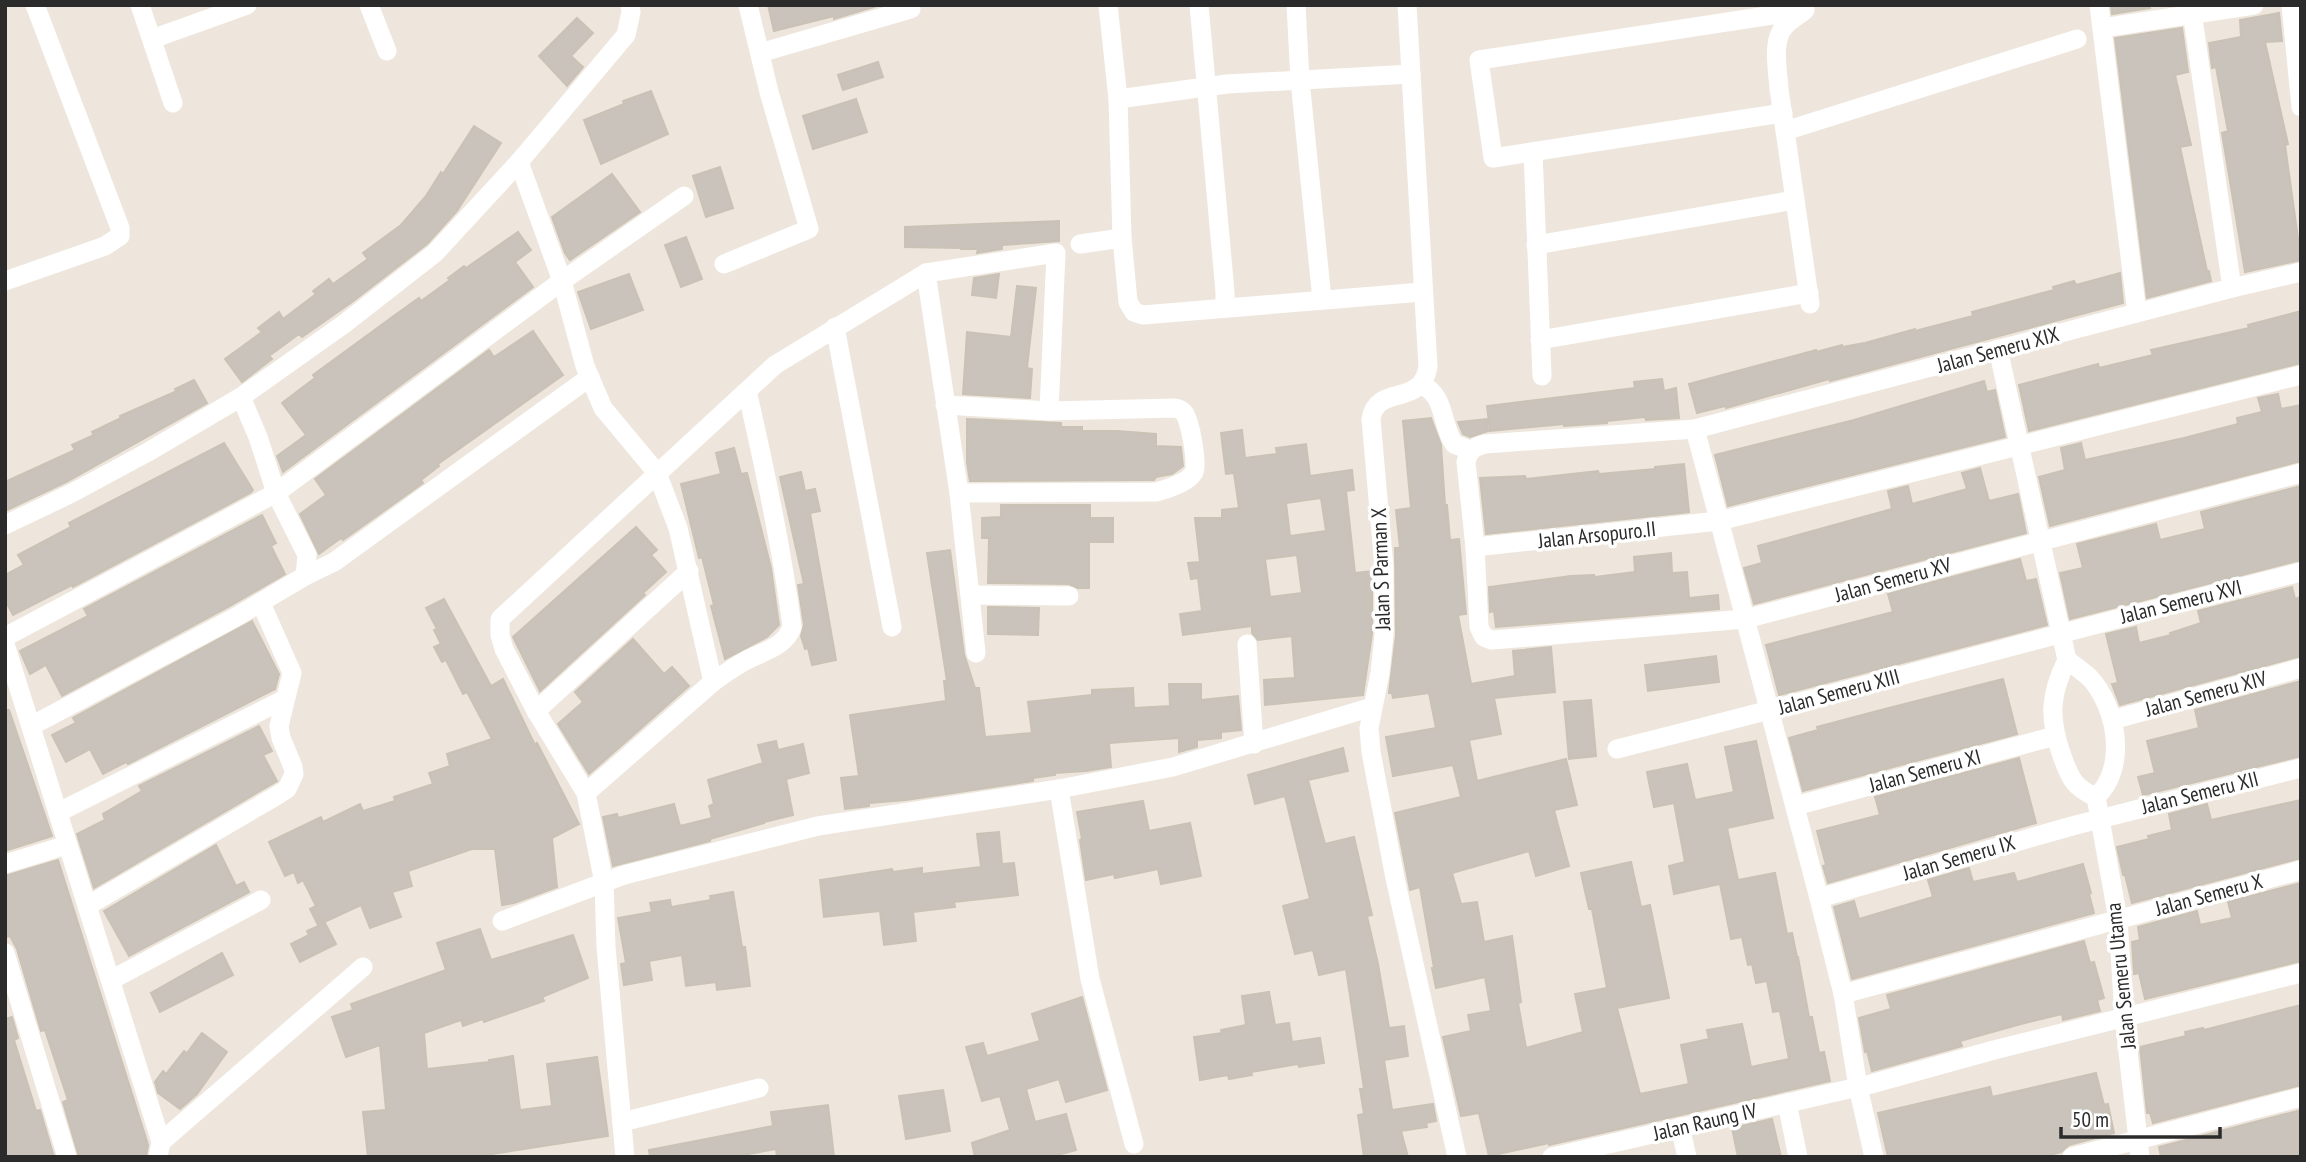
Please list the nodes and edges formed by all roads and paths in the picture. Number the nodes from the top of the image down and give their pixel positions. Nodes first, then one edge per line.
1 (35, 5) edge
2 (140, 5) edge
3 (247, 5) edge
4 (369, 5) edge
5 (748, 5) edge
6 (1108, 5) edge
7 (1199, 5) edge
8 (1296, 5) edge
9 (1407, 5) edge
10 (2099, 5) edge
11 (2254, 5) edge
12 (2291, 5) edge
13 (1809, 7) edge
14 (637, 8) edge
15 (911, 9) dead end
16 (2192, 9) edge
17 (2102, 28) junction
18 (2077, 39) dead end
19 (152, 40) junction
20 (387, 51) dead end
21 (760, 53) junction
22 (1411, 74) junction
23 (1300, 80) junction
24 (1207, 86) junction
25 (1118, 99) junction
26 (173, 103) dead end
27 (2301, 107) edge
28 (1784, 122) junction
29 (1532, 152) junction
30 (519, 162) junction
31 (684, 196) dead end
32 (1795, 200) junction
33 (1122, 238) junction
34 (1080, 244) dead end
35 (1536, 245) junction
36 (724, 264) dead end
37 (2301, 272) edge
38 (926, 273) junction
39 (5, 281) edge
40 (562, 281) junction
41 (2232, 288) junction
42 (1422, 292) junction
43 (1322, 300) junction
44 (1225, 308) junction
45 (2137, 313) junction
46 (835, 327) junction
47 (1540, 340) junction
48 (1998, 349) junction
49 (2301, 375) edge
50 (1542, 376) dead end
51 (590, 377) junction
52 (1422, 385) junction
53 (747, 391) junction
54 (241, 397) junction
55 (945, 405) junction
56 (1049, 411) junction
57 (1695, 429) junction
58 (2019, 444) junction
59 (1470, 450) junction
60 (657, 473) junction
61 (2301, 473) edge
62 (276, 493) junction
63 (958, 493) junction
64 (1719, 522) junction
65 (5, 525) edge
66 (2041, 540) junction
67 (1475, 547) junction
68 (689, 571) junction
69 (2301, 572) edge
70 (305, 576) junction
71 (970, 595) junction
72 (1069, 596) dead end
73 (261, 603) junction
74 (1745, 619) junction
75 (892, 627) dead end
76 (2060, 632) junction
77 (5, 637) edge
78 (5, 643) edge
79 (1247, 644) dead end
80 (976, 653) dead end
81 (2067, 660) junction
82 (2301, 668) edge
83 (713, 682) junction
84 (285, 698) junction
85 (1372, 707) junction
86 (1770, 710) junction
87 (536, 711) junction
88 (2112, 720) junction
89 (32, 726) junction
90 (2055, 736) junction
91 (1254, 744) junction
92 (1617, 749) dead end
93 (2301, 768) edge
94 (1059, 789) junction
95 (586, 793) junction
96 (2096, 797) junction
97 (1795, 806) junction
98 (59, 813) junction
99 (2099, 819) junction
100 (67, 845) junction
101 (5, 864) edge
102 (2301, 870) edge
103 (604, 883) junction
104 (1819, 898) junction
105 (261, 900) dead end
106 (87, 906) junction
107 (2118, 919) junction
108 (502, 921) dead end
109 (5, 953) edge
110 (363, 967) dead end
111 (2301, 973) edge
112 (111, 980) junction
113 (1843, 994) junction
114 (2124, 1017) junction
115 (1858, 1087) junction
116 (759, 1088) dead end
117 (2301, 1097) edge
118 (1787, 1103) junction
119 (622, 1122) junction
120 (1681, 1127) junction
121 (1134, 1144) dead end
122 (2140, 1148) edge
123 (160, 1150) edge
124 (1564, 1155) edge
125 (67, 1157) edge
126 (625, 1157) edge
127 (1457, 1157) edge
128 (1687, 1157) edge
129 (1798, 1157) edge
130 (1874, 1157) edge
131 (2073, 1157) edge

1 - 39 street
2 - 19 street
3 - 19 street
4 - 20 street
5 - 21 street
6 - 25 street
7 - 24 street
8 - 23 street
9 - 22 street
10 - 17 street
11 - 16 street
12 - 27 street
13 - 28 street
13 - 29 street
14 - 30 street
15 - 21 street
16 - 17 street
16 - 41 street
17 - 45 street
18 - 28 street
19 - 26 street
21 - 36 street
22 - 23 street
22 - 42 street
23 - 24 street
23 - 43 street
24 - 25 street
24 - 44 street
25 - 33 street
28 - 29 street
28 - 32 street
29 - 35 street
30 - 40 street
30 - 54 street
31 - 40 street
32 - 35 street
32 - 47 street
33 - 34 street
33 - 44 street
35 - 47 street
37 - 41 street, Jalan Semeru XIX
38 - 46 street
38 - 55 street
38 - 56 street
40 - 51 street
40 - 62 street
41 - 45 street, Jalan Semeru XIX
42 - 43 street
42 - 52 street
43 - 44 street
45 - 48 street, Jalan Semeru XIX
46 - 53 street
46 - 75 street
47 - 50 street
48 - 57 street, Jalan Semeru XIX
48 - 58 street
49 - 58 street, Jalan Arsopuro.II
51 - 60 street
51 - 70 street
52 - 59 street
52 - 85 street, Jalan S Parman X
53 - 60 street
53 - 83 street
54 - 62 street
54 - 65 street
55 - 56 street
55 - 63 street
56 - 63 street
57 - 59 street, Jalan Semeru XIX
57 - 64 street
58 - 64 street, Jalan Arsopuro.II
58 - 66 street
59 - 67 street
60 - 68 street
60 - 87 street
61 - 66 street, Jalan Semeru XV
62 - 70 street
62 - 77 street
63 - 71 street
64 - 67 street, Jalan Arsopuro.II
64 - 74 street
66 - 74 street, Jalan Semeru XV
66 - 76 street
67 - 74 street, Jalan Semeru XV
68 - 83 street
68 - 87 street
69 - 76 street, Jalan Semeru XVI
70 - 73 street
71 - 72 street
71 - 80 street
73 - 84 street
73 - 89 street
74 - 86 street
76 - 81 street
76 - 86 street, Jalan Semeru XIII
78 - 89 street
79 - 91 street
81 - 88 street
81 - 90 street
82 - 88 street, Jalan Semeru XIV
83 - 95 street
84 - 98 street
84 - 106 street
85 - 91 street
85 - 127 street, Jalan S Parman X
86 - 92 street, Jalan Semeru XIII
86 - 97 street
87 - 95 street
88 - 96 street
89 - 98 street
90 - 96 street
90 - 97 street, Jalan Semeru XI
91 - 94 street
93 - 99 street, Jalan Semeru XII
94 - 103 street
94 - 121 street
95 - 103 street
96 - 99 street, Jalan Semeru Utama
97 - 104 street
98 - 100 street
99 - 104 street, Jalan Semeru IX
99 - 107 street, Jalan Semeru Utama
100 - 101 street
100 - 106 street
102 - 107 street, Jalan Semeru X
103 - 108 street
103 - 119 street
104 - 113 street
105 - 112 street
106 - 112 street
107 - 113 street, Jalan Semeru X
107 - 114 street, Jalan Semeru Utama
109 - 125 street
110 - 123 street
111 - 114 street, Jalan Raung IV
112 - 123 street
113 - 115 street
114 - 115 street, Jalan Raung IV
114 - 122 street, Jalan Semeru Utama
115 - 118 street, Jalan Raung IV
115 - 130 street
116 - 119 street
117 - 122 street
118 - 120 street, Jalan Raung IV
118 - 129 street
119 - 126 street
120 - 124 street, Jalan Raung IV
120 - 128 street
122 - 131 street

